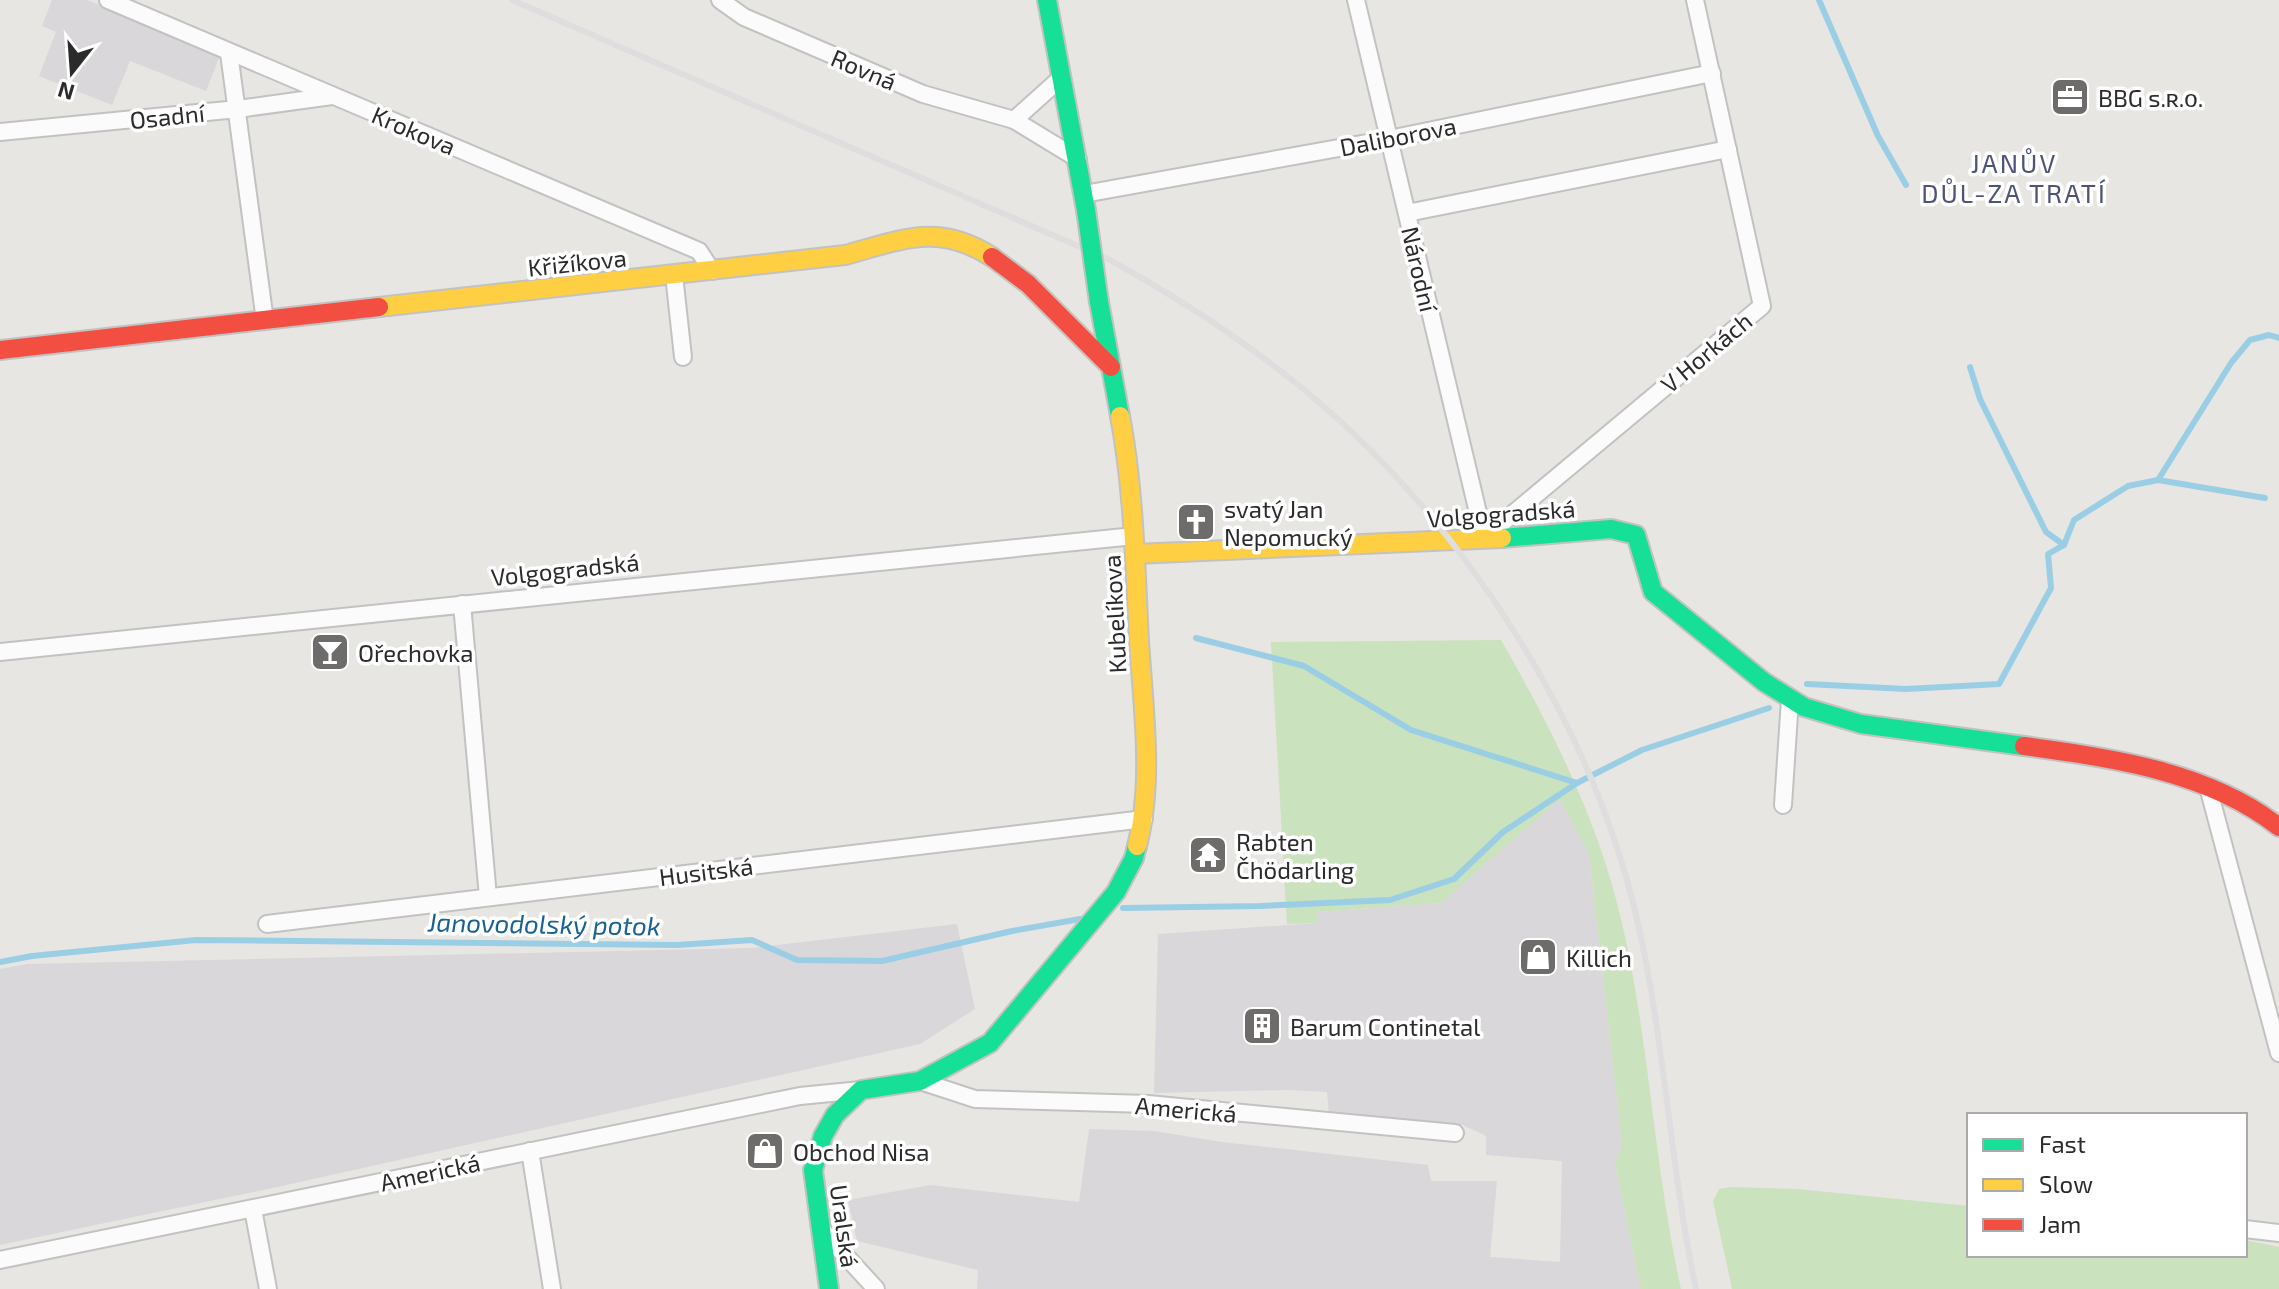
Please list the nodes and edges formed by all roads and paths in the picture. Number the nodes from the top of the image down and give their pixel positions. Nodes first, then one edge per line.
1 (108, 0) edge
2 (720, 0) edge
3 (1047, 0) edge
4 (1356, 0) edge
5 (1695, 0) edge
6 (229, 53) junction
7 (1712, 73) junction
8 (1062, 77) junction
9 (334, 96) junction
10 (238, 109) junction
11 (1014, 120) junction
12 (0, 132) edge
13 (1389, 139) junction
14 (1728, 149) junction
15 (1078, 159) junction
16 (1085, 202) junction
17 (1407, 213) junction
18 (712, 271) junction
19 (674, 275) junction
20 (265, 321) junction
21 (0, 350) edge
22 (683, 357) dead end
23 (1111, 367) junction
24 (1484, 538) junction
25 (1135, 545) junction
26 (462, 604) junction
27 (0, 652) edge
28 (1790, 699) junction
29 (2208, 787) junction
30 (1783, 805) dead end
31 (1144, 819) junction
32 (2279, 827) edge
33 (488, 897) junction
34 (267, 924) dead end
35 (2279, 1053) edge
36 (920, 1081) junction
37 (861, 1090) junction
38 (1455, 1133) dead end
39 (530, 1151) junction
40 (253, 1209) junction
41 (821, 1229) junction
42 (2247, 1229) edge
43 (2279, 1233) edge
44 (0, 1260) edge
45 (268, 1289) edge
46 (552, 1289) edge
47 (829, 1289) edge
48 (876, 1289) edge

1 - 6 street, Krokova
2 - 11 street, Rovná
3 - 8 street, Kubelíkova
4 - 13 street, Národní
5 - 7 street, V Horkách
6 - 9 street, Krokova
6 - 10 street
7 - 13 street, Daliborova
7 - 14 street, V Horkách
8 - 11 street
8 - 15 street, Kubelíkova
9 - 10 street, Osadní
9 - 18 street, Krokova
10 - 12 street, Osadní
10 - 20 street
11 - 15 street, Rovná
13 - 16 street, Daliborova
13 - 17 street, Národní
14 - 17 street
14 - 24 street, V Horkách
15 - 16 street, Kubelíkova
16 - 23 street, Kubelíkova, bridge
17 - 24 street, Národní
18 - 19 street, Křižíkova
18 - 23 street, Křižíkova
19 - 20 street, Křižíkova
19 - 22 street
20 - 21 street, Křižíkova
23 - 25 street, Kubelíkova
24 - 25 street, Volgogradská
24 - 28 street, Volgogradská
25 - 26 street, Volgogradská
25 - 31 street, Kubelíkova
26 - 27 street, Volgogradská
26 - 33 street
28 - 29 street, Volgogradská
28 - 30 street
29 - 32 street, Volgogradská
29 - 35 street
31 - 33 street, Husitská
31 - 36 street, Kubelíkova
33 - 34 street, Husitská
36 - 37 street, Kubelíkova
36 - 38 street, Americká
37 - 39 street, Americká
37 - 41 street, Uralská
39 - 40 street, Americká
39 - 46 street
40 - 44 street, Americká
40 - 45 street
41 - 47 street, Uralská
41 - 48 street
42 - 43 street

